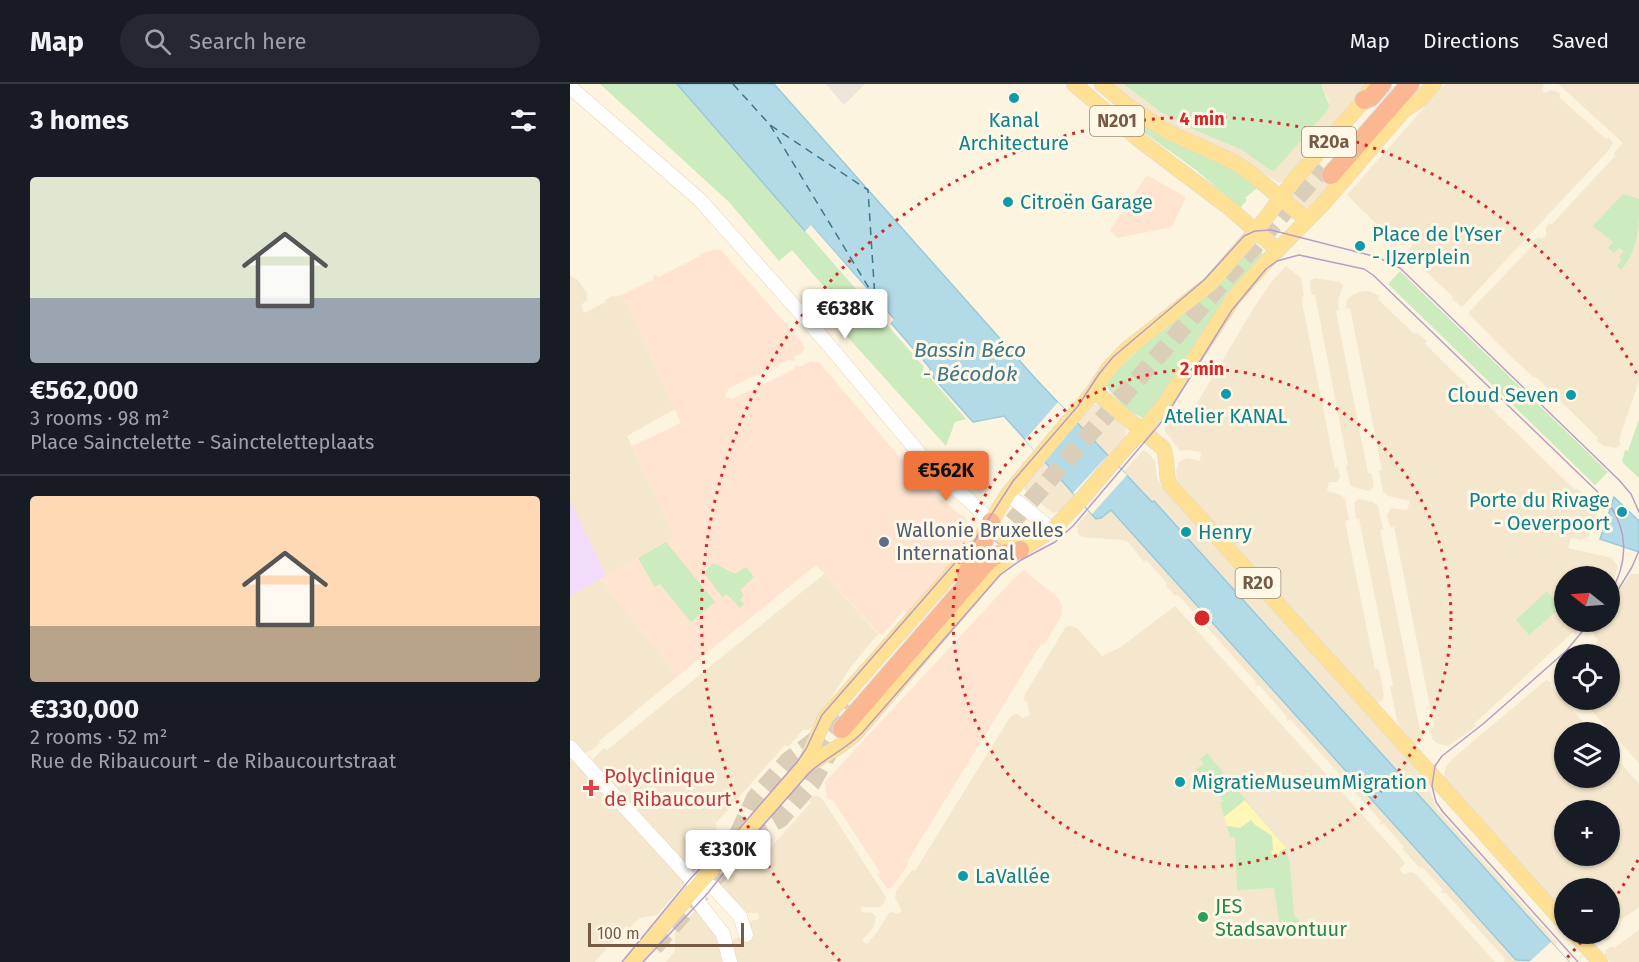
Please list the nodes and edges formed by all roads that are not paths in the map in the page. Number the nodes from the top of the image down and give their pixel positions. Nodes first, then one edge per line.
1 (1074, 84) edge
2 (1374, 84) edge
3 (1382, 84) edge
4 (1395, 84) edge
5 (1410, 84) edge
6 (1419, 84) edge
7 (1434, 84) edge
8 (1103, 85) edge
9 (570, 87) edge
10 (1090, 100) junction
11 (1364, 100) junction
12 (1404, 110) junction
13 (1281, 198) junction
14 (1307, 220) junction
15 (1256, 231) junction
16 (1278, 250) junction
17 (1094, 391) junction
18 (1141, 431) junction
19 (1008, 494) junction
20 (991, 522) junction
21 (1052, 530) junction
22 (1020, 549) junction
23 (570, 747) edge
24 (804, 767) junction
25 (697, 886) junction
26 (1554, 912) edge
27 (726, 943) junction
28 (1584, 944) edge
29 (1597, 958) edge
30 (632, 962) edge
31 (730, 962) edge

1 - 10 main road, N201
2 - 11 main road, R20a
3 - 11 highway
4 - 5 highway
6 - 12 highway
7 - 12 main road, R20a
8 - 10 main road
8 - 13 main road, N201
9 - 20 street
10 - 15 main road, N201
11 - 13 main road, R20a
12 - 14 main road, R20a
13 - 14 main road
13 - 15 main road
14 - 16 main road
15 - 16 main road
15 - 17 main road
16 - 18 main road
17 - 18 main road
17 - 19 main road
18 - 21 main road, bridge
18 - 26 main road, R20
19 - 20 main road
19 - 21 street
20 - 22 main road
20 - 22 highway
20 - 24 main road
21 - 22 main road
22 - 24 main road
23 - 25 street
24 - 25 main road
25 - 27 street
25 - 27 street
25 - 30 main road
27 - 31 street
28 - 29 main road

